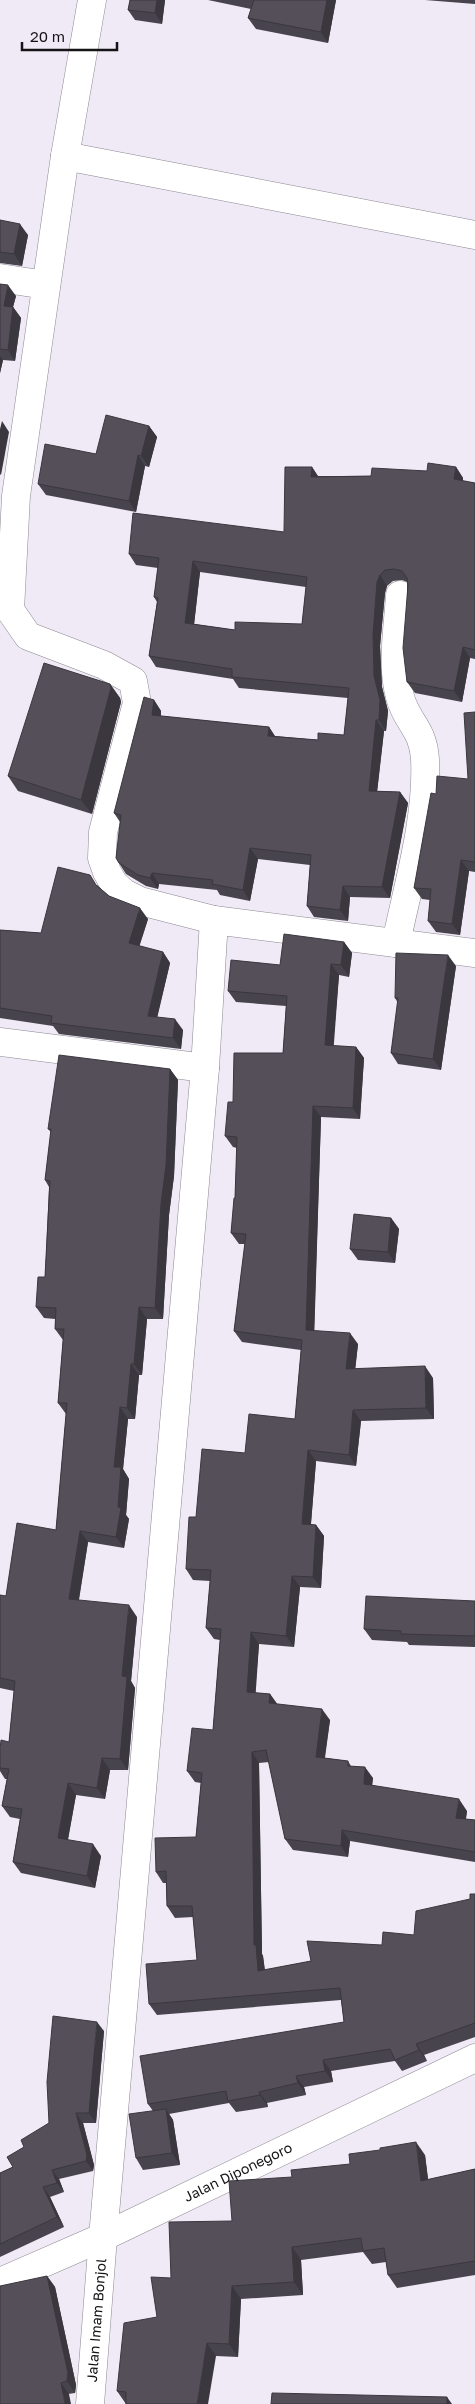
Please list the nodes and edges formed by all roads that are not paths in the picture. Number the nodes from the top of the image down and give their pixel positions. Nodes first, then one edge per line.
1 (92, 0) edge
2 (65, 156) junction
3 (475, 235) edge
4 (0, 278) edge
5 (46, 285) junction
6 (400, 595) dead end
7 (214, 920) junction
8 (396, 943) junction
9 (475, 953) edge
10 (0, 1042) edge
11 (205, 1068) junction
12 (475, 2058) edge
13 (103, 2237) junction
14 (0, 2282) edge
15 (90, 2404) edge

1 - 2 street
2 - 3 street
2 - 5 street
4 - 5 street
5 - 7 street
6 - 8 street
7 - 8 street
7 - 11 street, Jalan Imam Bonjol
8 - 9 street
10 - 11 street
11 - 13 street, Jalan Imam Bonjol
12 - 13 street, Jalan Diponegoro
13 - 14 street, Jalan Diponegoro
13 - 15 street, Jalan Imam Bonjol

